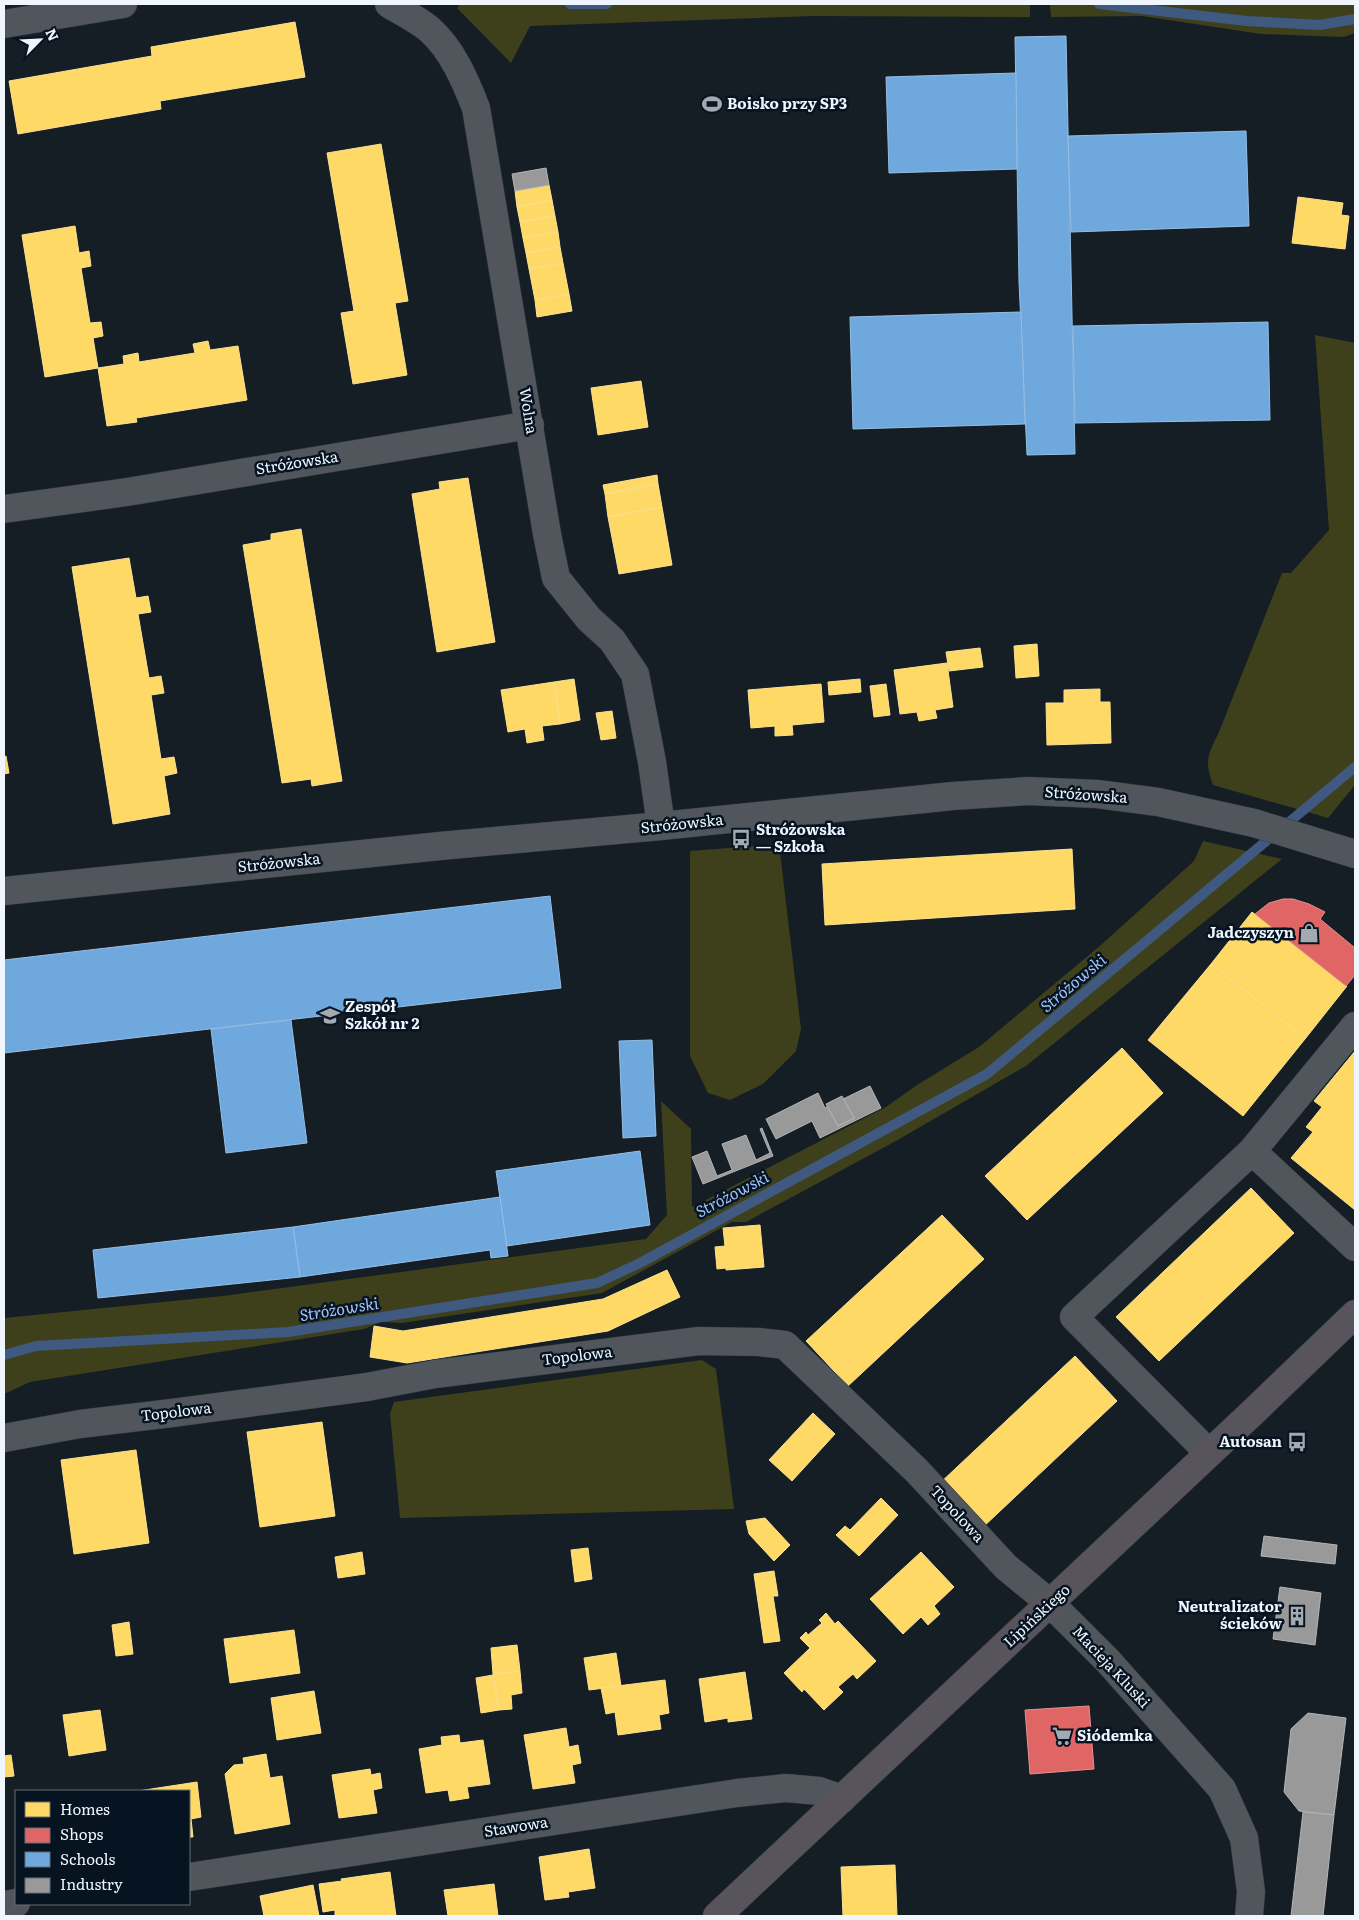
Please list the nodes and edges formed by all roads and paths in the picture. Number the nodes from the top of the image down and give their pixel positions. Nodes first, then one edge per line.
1 (123, 4) edge
2 (389, 4) edge
3 (4, 24) edge
4 (530, 425) junction
5 (4, 509) edge
6 (661, 826) junction
7 (1355, 854) edge
8 (4, 891) edge
9 (1355, 1026) edge
10 (1252, 1151) junction
11 (1355, 1247) edge
12 (1355, 1314) edge
13 (4, 1438) edge
14 (1209, 1453) junction
15 (1050, 1603) junction
16 (842, 1799) junction
17 (190, 1876) edge
18 (717, 1916) edge
19 (1249, 1916) edge

1 - 3 street
2 - 4 street, Wolna
4 - 5 street, Stróżowska
4 - 6 street, Wolna
6 - 7 street, Stróżowska
6 - 8 street, Stróżowska
9 - 10 street
10 - 11 street
10 - 14 street
12 - 14 main road, Lipińskiego
13 - 15 street, Topolowa
14 - 15 main road, Lipińskiego
15 - 16 main road, Lipińskiego
15 - 19 street, Macieja Kluski
16 - 17 street, Stawowa
16 - 18 main road, Lipińskiego

